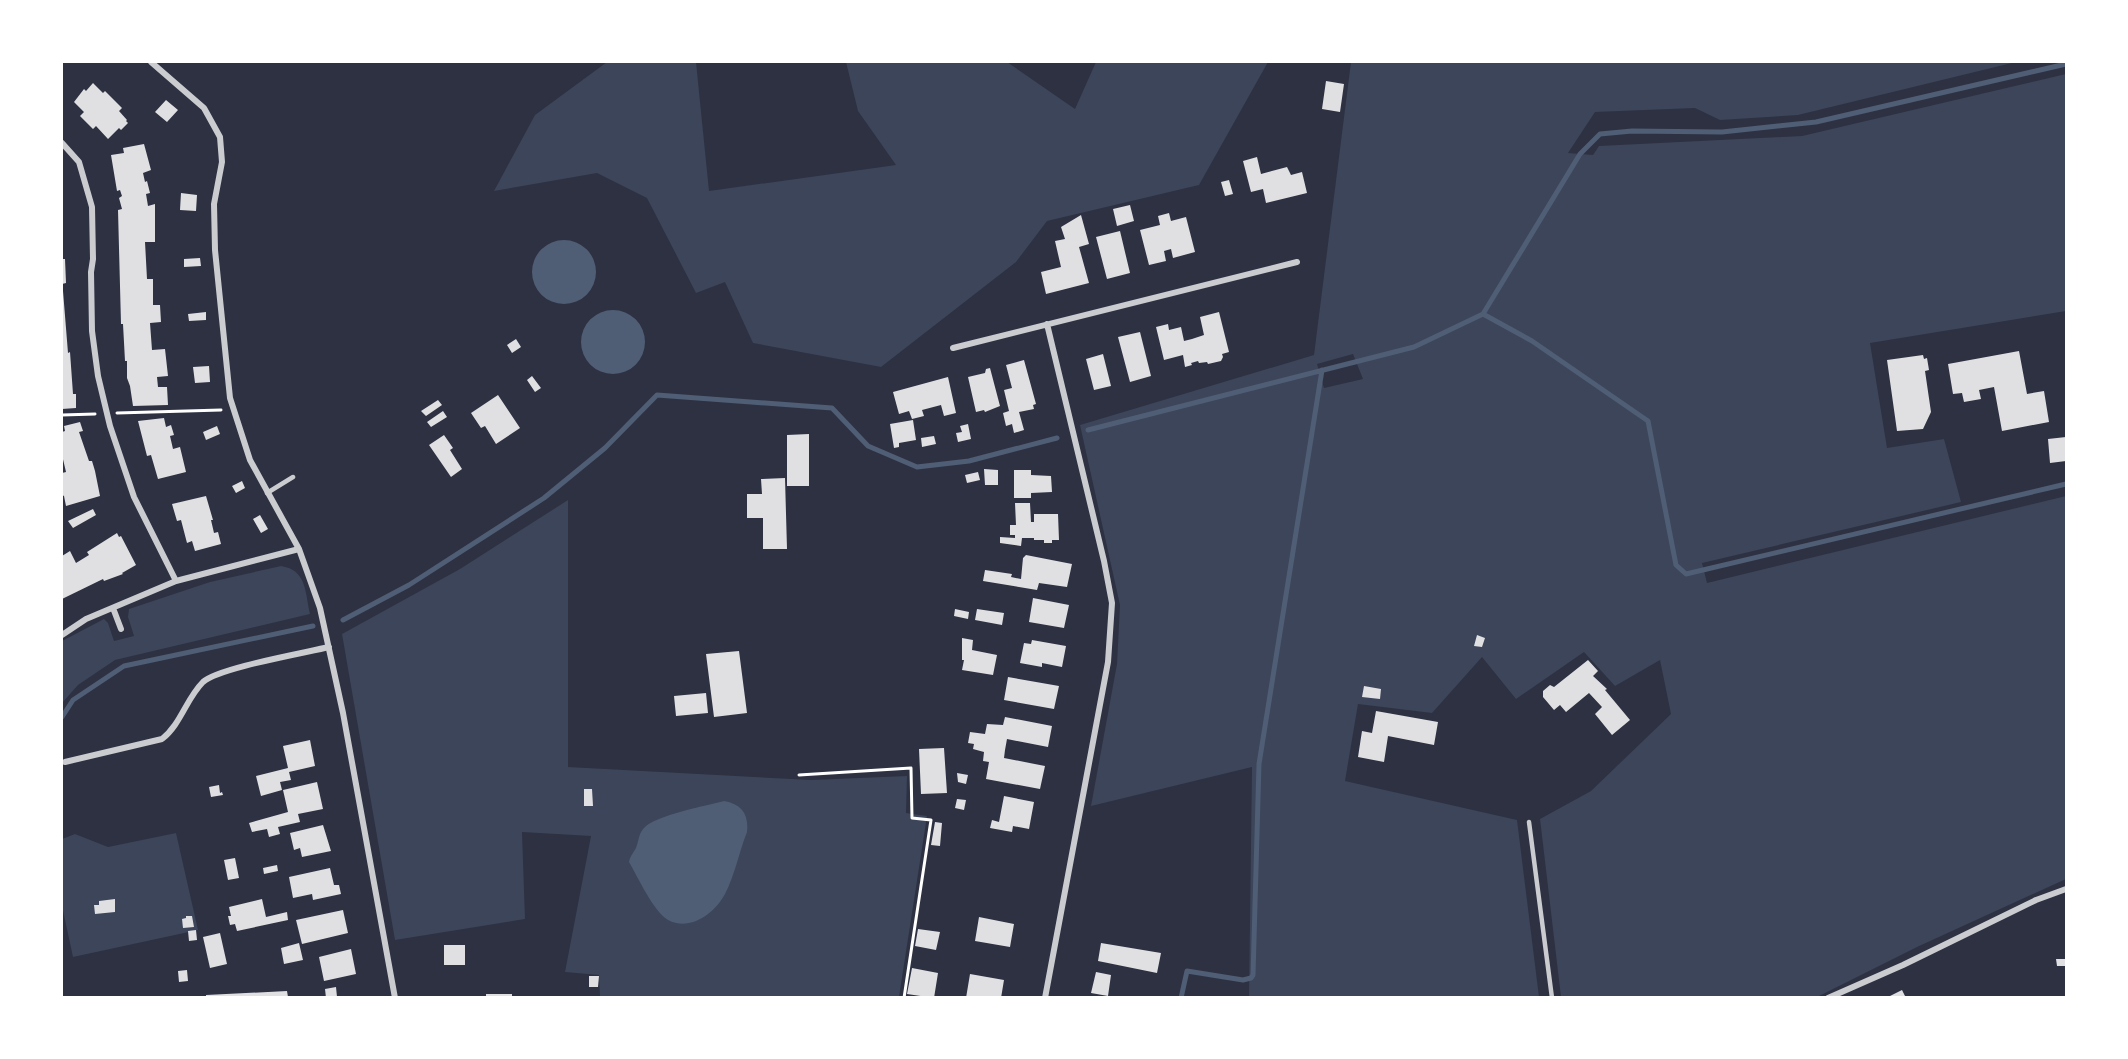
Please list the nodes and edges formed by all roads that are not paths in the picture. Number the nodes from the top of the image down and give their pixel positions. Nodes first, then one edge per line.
1 (151, 62) edge
2 (62, 143) edge
3 (1297, 262) dead end
4 (1047, 324) junction
5 (953, 348) dead end
6 (292, 477) dead end
7 (267, 493) junction
8 (299, 549) junction
9 (176, 581) junction
10 (113, 608) junction
11 (121, 628) dead end
12 (62, 635) edge
13 (329, 647) junction
14 (65, 762) dead end
15 (1529, 822) dead end
16 (2067, 889) edge
17 (395, 998) edge
18 (1045, 998) edge
19 (1552, 998) edge
20 (1828, 998) edge

1 - 7 street
2 - 9 street
3 - 4 street
4 - 5 street
4 - 18 street
6 - 7 lane
7 - 8 street
8 - 9 street
8 - 13 street
9 - 10 street
10 - 11 street
10 - 12 street
13 - 14 street
13 - 17 street
15 - 19 lane
16 - 20 street

